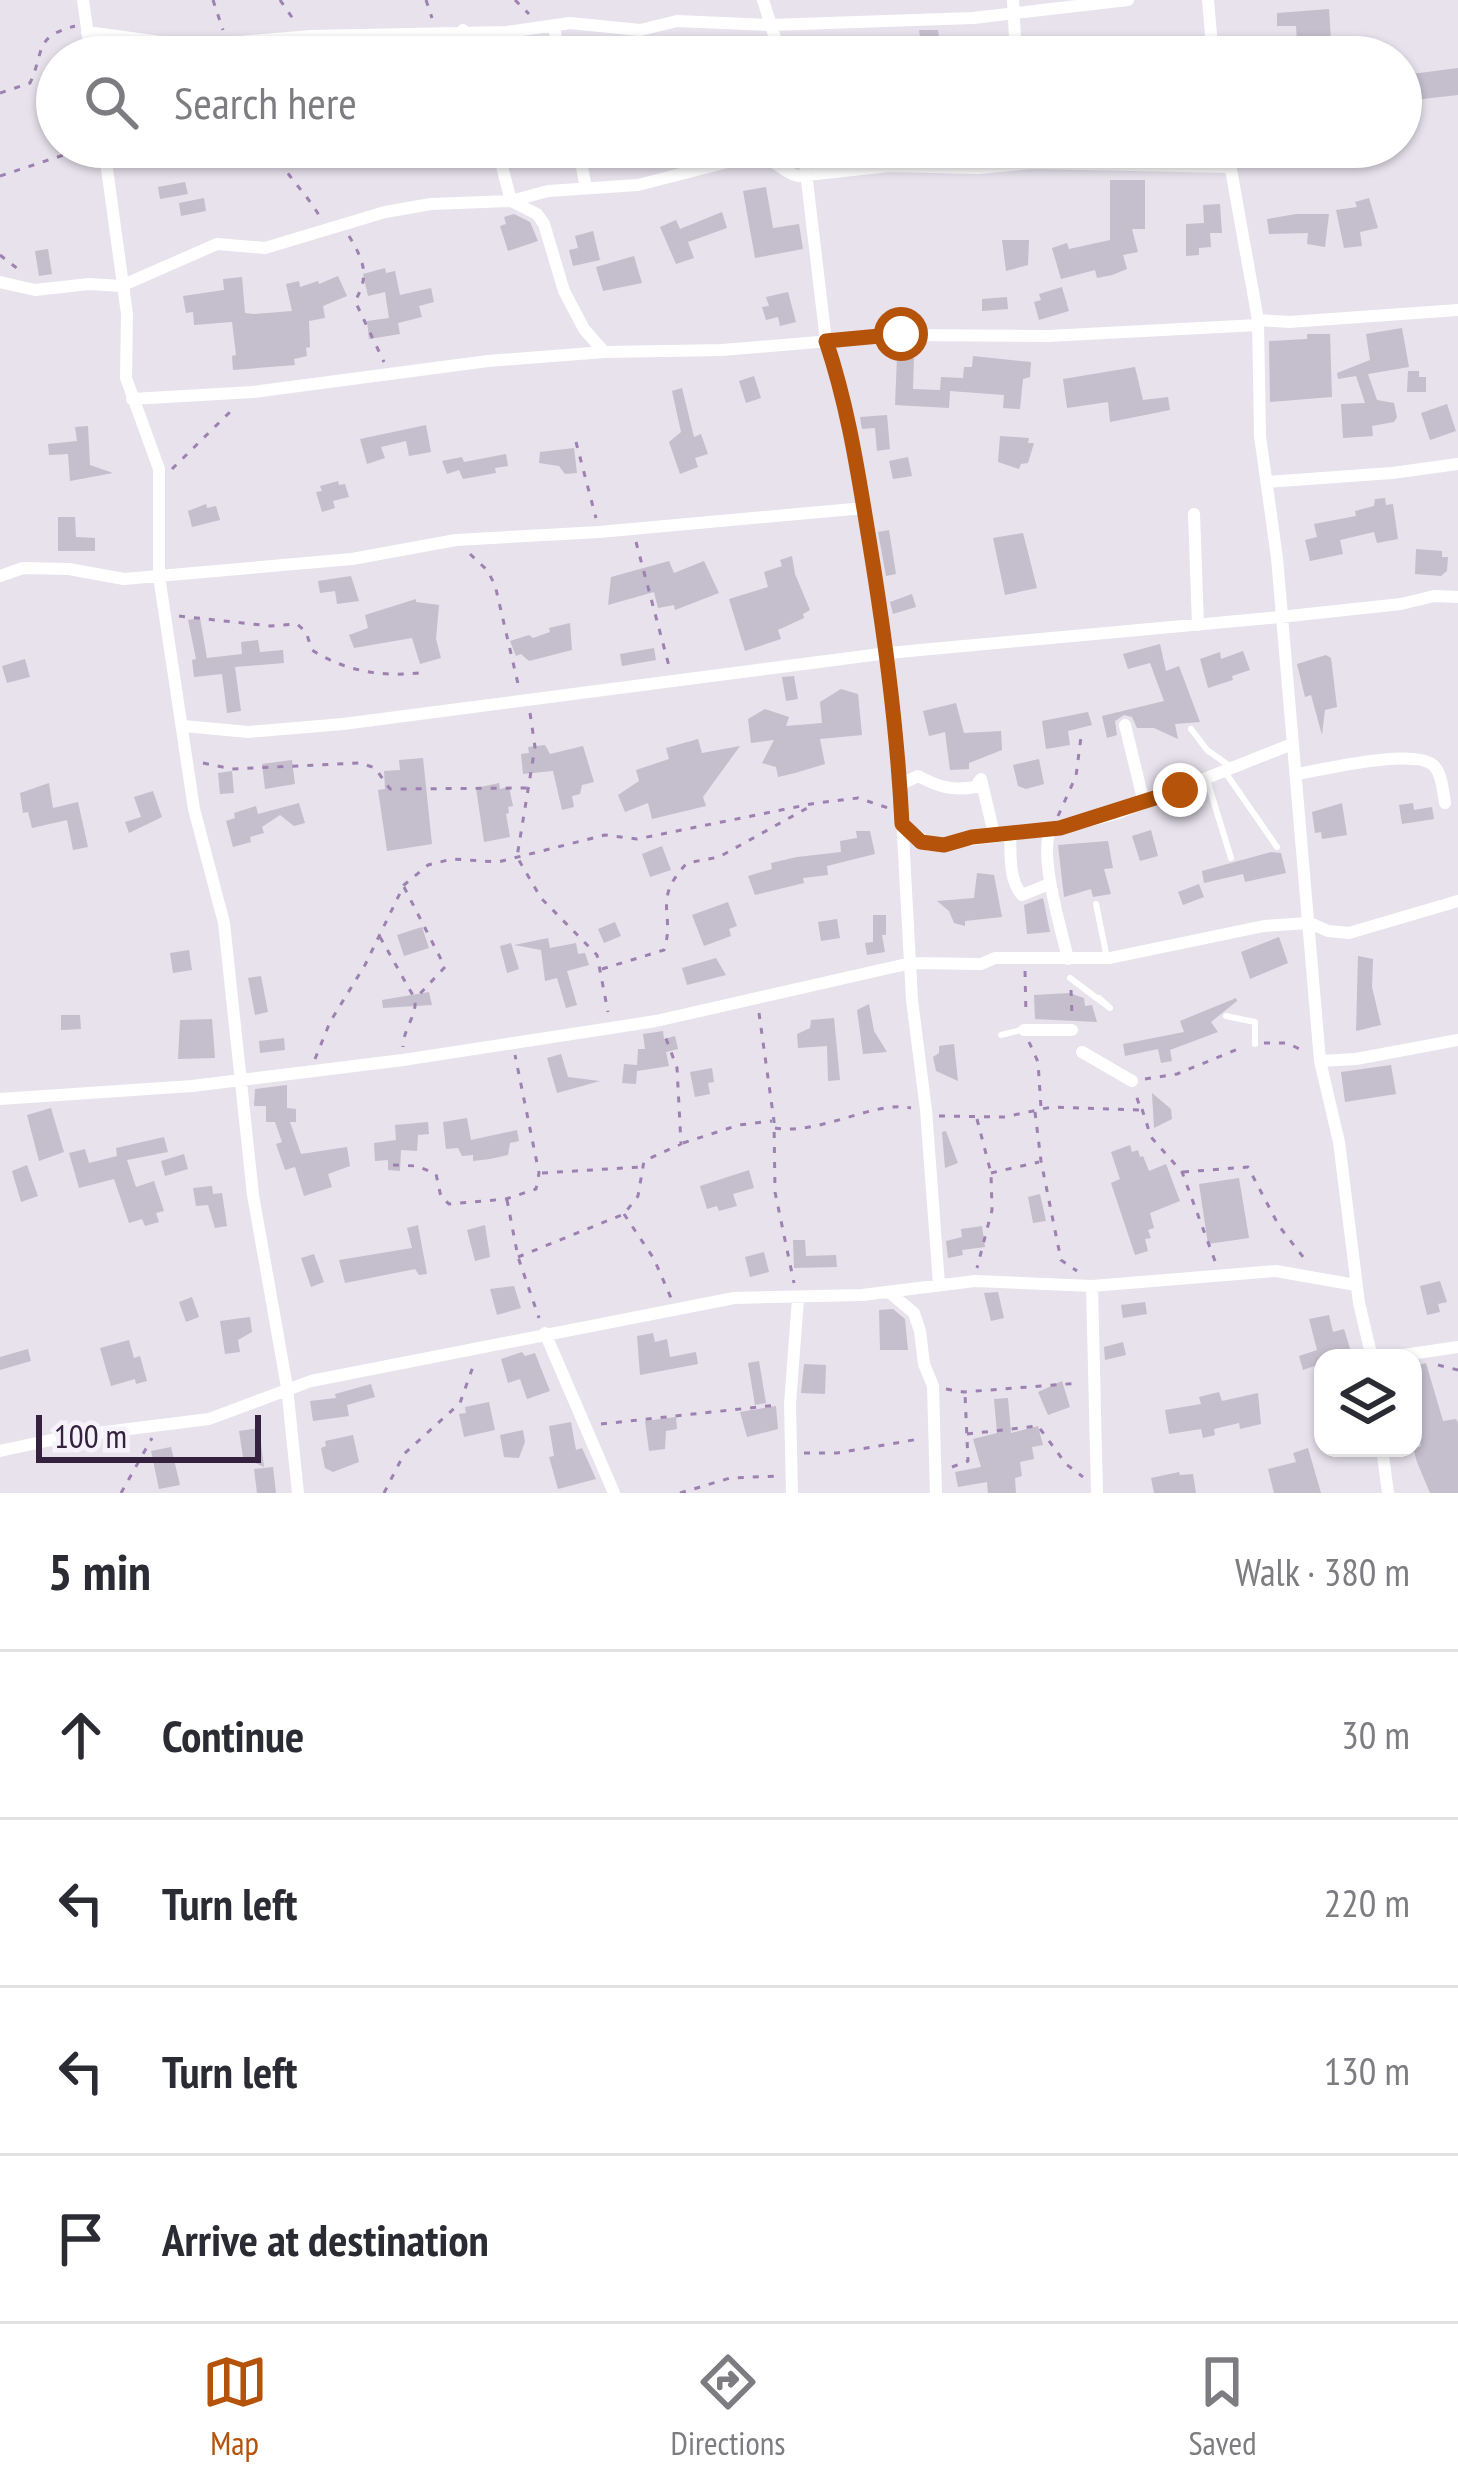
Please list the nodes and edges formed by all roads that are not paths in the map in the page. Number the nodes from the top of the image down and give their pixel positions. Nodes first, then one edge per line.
1 (82, 0) edge
2 (763, 0) edge
3 (1128, 0) edge
4 (1208, 0) edge
5 (1015, 7) edge
6 (770, 25) junction
7 (554, 26) junction
8 (86, 28) junction
9 (463, 30) junction
10 (384, 35) joint
11 (87, 36) edge
12 (128, 36) edge
13 (311, 36) edge
14 (465, 36) edge
15 (556, 36) edge
16 (774, 36) edge
17 (1211, 36) edge
18 (107, 168) edge
19 (502, 168) edge
20 (582, 168) edge
21 (709, 168) edge
22 (781, 168) edge
23 (806, 168) edge
24 (871, 168) edge
25 (1231, 168) edge
26 (807, 175) junction
27 (586, 188) junction
28 (511, 201) junction
29 (0, 282) edge
30 (121, 286) junction
31 (1458, 310) edge
32 (1258, 322) junction
33 (826, 341) junction
34 (604, 352) junction
35 (132, 400) junction
36 (1458, 464) edge
37 (1268, 482) junction
38 (864, 508) junction
39 (1195, 514) dead end
40 (0, 576) edge
41 (159, 576) junction
42 (1458, 597) edge
43 (1280, 617) junction
44 (1198, 625) junction
45 (888, 653) junction
46 (1125, 725) dead end
47 (184, 726) junction
48 (1191, 730) dead end
49 (1292, 744) junction
50 (1229, 771) junction
51 (1297, 774) junction
52 (1207, 780) junction
53 (901, 784) junction
54 (1144, 803) junction
55 (1445, 803) dead end
56 (902, 818) junction
57 (1052, 829) junction
58 (1010, 832) junction
59 (994, 834) junction
60 (1277, 847) dead end
61 (1231, 859) dead end
62 (1049, 884) junction
63 (1458, 902) edge
64 (1096, 904) dead end
65 (1310, 923) junction
66 (1107, 958) junction
67 (1068, 959) junction
68 (911, 963) junction
69 (1070, 977) dead end
70 (1099, 998) dead end
71 (1226, 1016) dead end
72 (1024, 1030) joint
73 (1072, 1030) dead end
74 (1001, 1035) dead end
75 (1458, 1040) edge
76 (1256, 1044) dead end
77 (1082, 1052) dead end
78 (1320, 1061) junction
79 (243, 1080) junction
80 (1132, 1082) road end
81 (0, 1099) edge
82 (939, 1284) junction
83 (1356, 1285) junction
84 (1092, 1286) junction
85 (888, 1291) junction
86 (798, 1299) junction
87 (545, 1333) junction
88 (1458, 1347) edge
89 (1370, 1349) edge
90 (1422, 1352) edge
91 (287, 1387) junction
92 (0, 1451) edge
93 (1383, 1457) edge
94 (1097, 1487) edge
95 (298, 1493) edge
96 (614, 1493) edge
97 (792, 1493) edge
98 (936, 1493) edge
99 (1388, 1493) edge

1 - 8 street
2 - 6 street
3 - 5 street
4 - 17 street
5 - 6 street
6 - 7 street
6 - 16 street
7 - 9 street
7 - 15 street
8 - 11 street
8 - 12 street
9 - 10 street
9 - 14 street
10 - 13 street
18 - 30 street
19 - 28 street
20 - 27 street
21 - 27 street
22 - 26 street
23 - 26 street
24 - 26 street
25 - 32 street
26 - 33 street
27 - 28 street
28 - 30 street
28 - 34 street
29 - 30 street
30 - 35 street
31 - 32 street
32 - 33 street
32 - 37 street
33 - 34 street
33 - 38 street
34 - 35 street
35 - 41 street
36 - 37 street
37 - 43 street
38 - 41 street
38 - 45 street
39 - 44 street
40 - 41 street
41 - 47 street
42 - 43 street
43 - 44 street
43 - 49 street
44 - 45 street
45 - 47 street
45 - 53 street
46 - 54 street
47 - 79 street
48 - 50 lane
49 - 50 street
49 - 51 street
50 - 52 street
50 - 60 lane
51 - 55 street
51 - 65 street
52 - 54 street
52 - 61 lane
53 - 56 street
53 - 59 street
54 - 57 street
56 - 59 street
56 - 68 street
57 - 58 street
57 - 62 street
58 - 59 street
58 - 62 street
62 - 67 street
63 - 65 street
64 - 66 lane
65 - 66 street
65 - 78 street
66 - 67 street
67 - 68 street
68 - 79 street
68 - 82 street
69 - 70 lane
71 - 76 lane
72 - 73 street
72 - 74 lane
75 - 78 street
77 - 80 street
78 - 83 street
79 - 81 street
79 - 91 street
82 - 84 street
82 - 85 street
83 - 84 street
83 - 89 street
84 - 94 street
85 - 86 street
85 - 98 street
86 - 87 street
86 - 97 street
87 - 91 street
87 - 96 street
88 - 90 street
91 - 92 street
91 - 95 street
93 - 99 street

